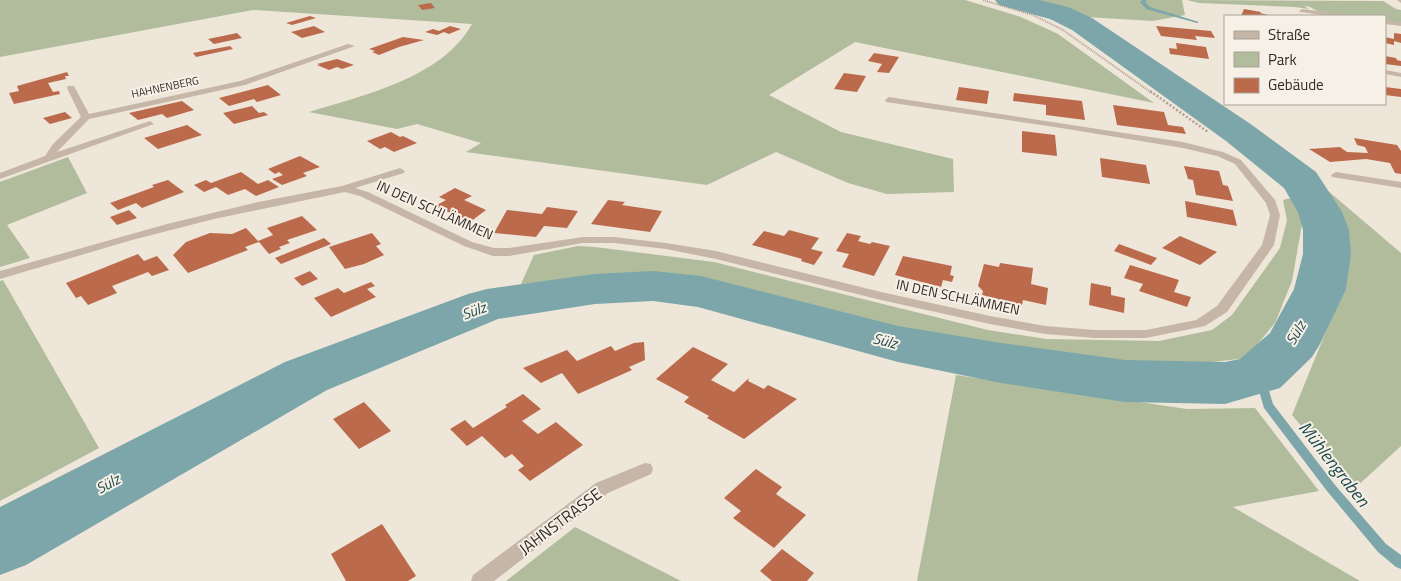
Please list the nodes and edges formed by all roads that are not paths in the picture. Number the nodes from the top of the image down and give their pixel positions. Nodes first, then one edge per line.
1 (1302, 11) dead end
2 (1336, 15) edge
3 (1386, 22) edge
4 (1401, 24) edge
5 (351, 46) dead end
6 (1386, 72) edge
7 (1401, 75) edge
8 (72, 88) dead end
9 (889, 100) dead end
10 (86, 117) junction
11 (150, 124) dead end
12 (48, 158) junction
13 (400, 171) dead end
14 (1336, 175) dead end
15 (0, 176) edge
16 (1401, 185) edge
17 (345, 190) junction
18 (0, 275) edge
19 (645, 469) dead end
20 (480, 581) edge

1 - 2 street
3 - 4 street
5 - 10 street, HAHNENBERG
6 - 7 street
8 - 10 street
9 - 17 street, IN DEN SCHLÄMMEN
10 - 12 street
11 - 12 street
12 - 15 street
13 - 17 street, IN DEN SCHLÄMMEN
14 - 16 street
17 - 18 street, IN DEN SCHLÄMMEN
19 - 20 street, JAHNSTRASSE

